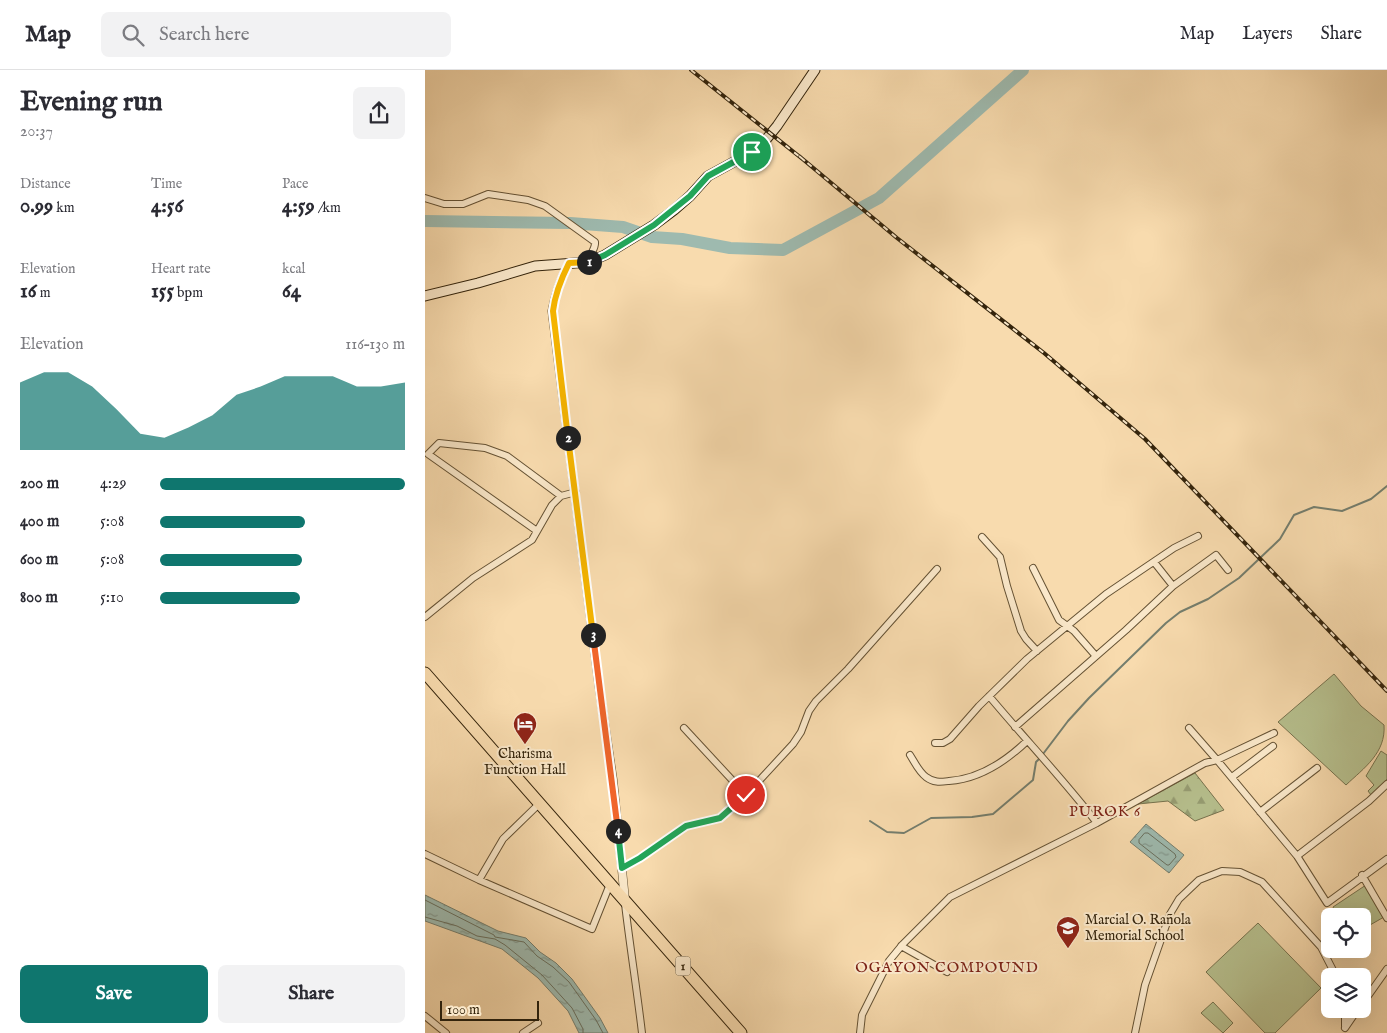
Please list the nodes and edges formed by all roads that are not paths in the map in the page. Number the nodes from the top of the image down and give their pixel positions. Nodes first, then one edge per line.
1 (815, 70) edge
2 (425, 198) edge
3 (589, 262) junction
4 (569, 263) junction
5 (425, 296) edge
6 (576, 492) junction
7 (561, 496) junction
8 (537, 532) junction
9 (1198, 536) dead end
10 (982, 537) dead end
11 (1153, 562) junction
12 (1033, 568) dead end
13 (937, 569) dead end
14 (1229, 570) dead end
15 (1173, 586) junction
16 (425, 617) edge
17 (1066, 626) junction
18 (1037, 651) junction
19 (1095, 655) junction
20 (425, 673) edge
21 (989, 696) junction
22 (1015, 726) junction
23 (684, 728) dead end
24 (1189, 728) dead end
25 (1274, 733) dead end
26 (1027, 741) junction
27 (935, 743) dead end
28 (1273, 746) dead end
29 (910, 755) dead end
30 (1217, 760) junction
31 (1317, 768) dead end
32 (1232, 777) junction
33 (1387, 784) edge
34 (746, 795) junction
35 (540, 803) junction
36 (1259, 812) junction
37 (1097, 823) junction
38 (425, 854) edge
39 (1297, 856) junction
40 (1387, 859) edge
41 (622, 868) junction
42 (1363, 875) junction
43 (479, 880) junction
44 (610, 883) junction
45 (625, 900) junction
46 (1387, 918) edge
47 (901, 946) junction
48 (1332, 968) edge
49 (1387, 969) edge
50 (947, 972) dead end
51 (1371, 992) edge
52 (425, 1016) edge
53 (1345, 1018) edge
54 (1352, 1018) edge
55 (538, 1023) dead end
56 (445, 1033) edge
57 (523, 1033) edge
58 (642, 1033) edge
59 (741, 1033) edge
60 (860, 1033) edge
61 (1135, 1033) edge

1 - 3 main road
2 - 3 street
3 - 4 main road
4 - 5 main road
4 - 6 street
6 - 7 street
6 - 41 street
7 - 8 street
7 - 8 street
8 - 16 street
9 - 11 street
10 - 18 street
11 - 15 street
11 - 17 street
12 - 17 street
13 - 34 street
14 - 15 street
15 - 19 street
17 - 18 street
17 - 19 street
18 - 21 street
19 - 22 street
20 - 35 highway, 1
21 - 22 street
21 - 27 street
22 - 26 street
23 - 34 street
24 - 30 street
25 - 30 street
26 - 29 street
26 - 37 street
28 - 32 street
30 - 32 street
30 - 37 street
31 - 36 street
32 - 36 street
33 - 39 street
34 - 41 street
35 - 43 street
35 - 44 highway, 1
36 - 39 street
37 - 47 street
38 - 43 street
39 - 42 street
40 - 42 street
41 - 45 street
42 - 46 street
43 - 44 street
44 - 45 highway, 1
45 - 58 street
45 - 59 highway, 1
47 - 50 street
47 - 60 street
48 - 61 street
49 - 51 street
52 - 56 street
53 - 54 street
55 - 57 street

